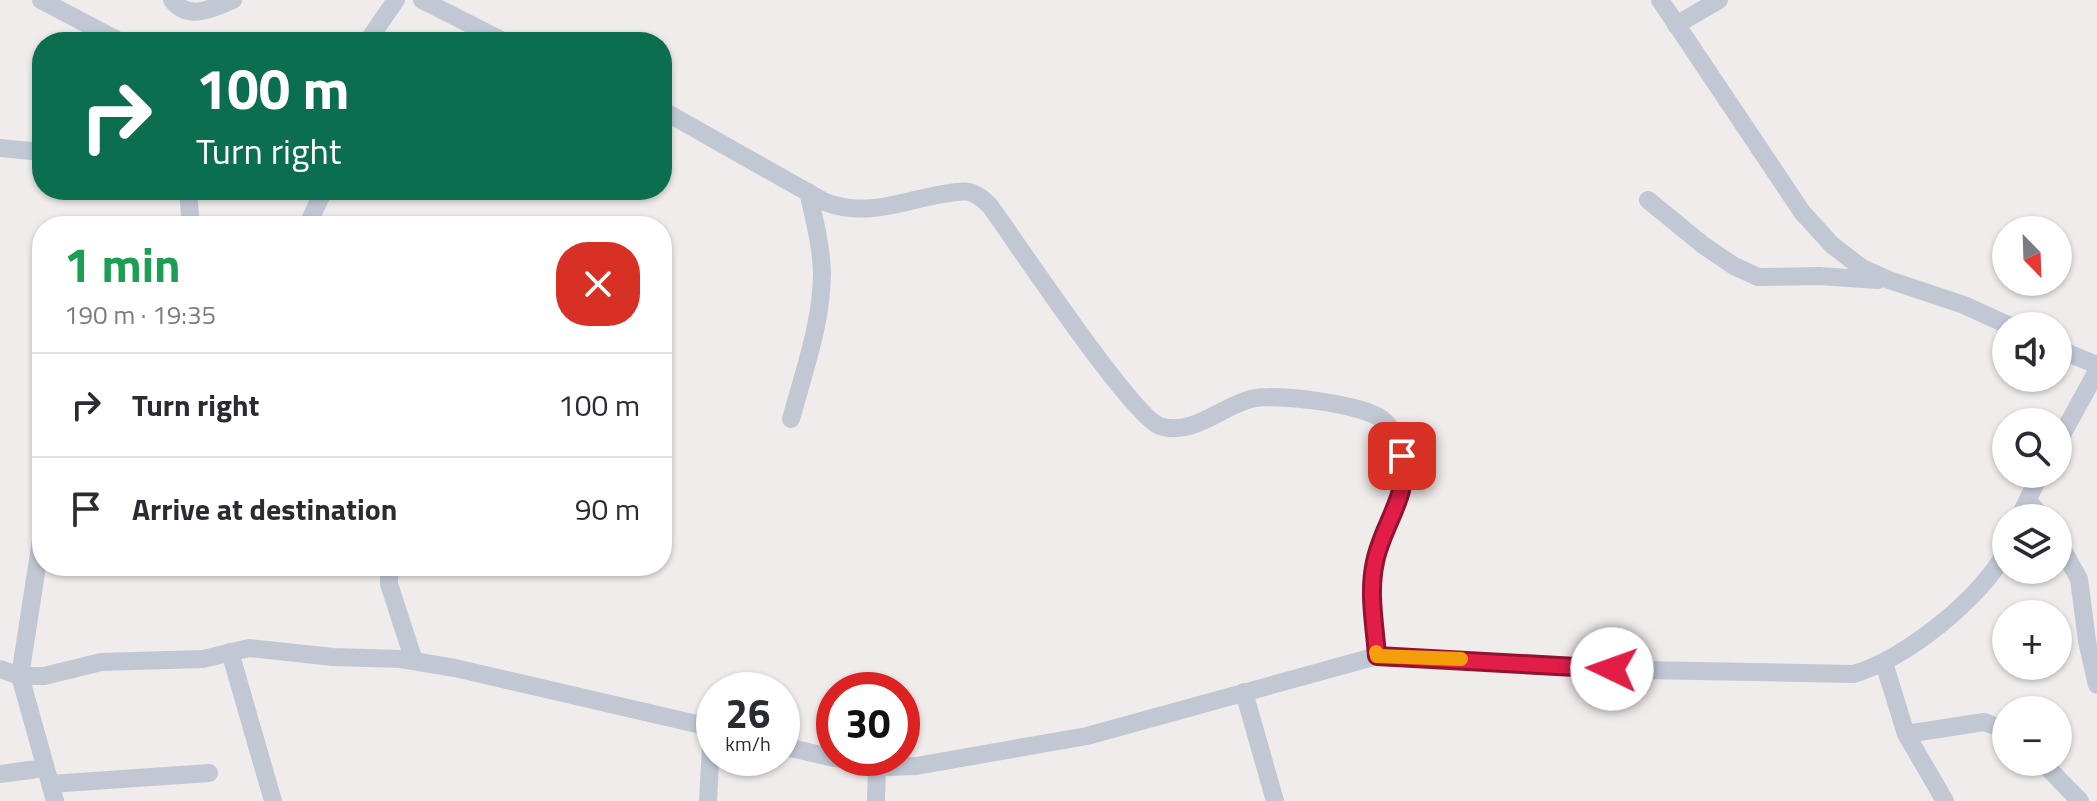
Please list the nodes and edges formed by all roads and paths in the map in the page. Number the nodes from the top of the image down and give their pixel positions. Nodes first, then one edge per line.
1 (41, 0) edge
2 (172, 0) edge
3 (233, 0) edge
4 (396, 0) edge
5 (422, 0) edge
6 (1660, 0) edge
7 (1719, 0) edge
8 (1676, 25) junction
9 (102, 32) edge
10 (374, 32) edge
11 (485, 32) edge
12 (672, 116) edge
13 (0, 148) edge
14 (32, 151) edge
15 (808, 192) junction
16 (1648, 200) dead end
17 (1889, 280) junction
18 (1992, 318) edge
19 (2072, 356) edge
20 (2097, 368) edge
21 (2072, 415) edge
22 (791, 419) dead end
23 (2034, 488) edge
24 (2028, 500) junction
25 (2026, 504) edge
26 (2031, 504) edge
27 (2072, 566) edge
28 (1992, 574) edge
29 (35, 576) edge
30 (389, 576) edge
31 (230, 652) junction
32 (1377, 656) junction
33 (414, 661) junction
34 (1884, 663) junction
35 (0, 669) edge
36 (20, 676) junction
37 (2097, 685) edge
38 (1244, 692) junction
39 (696, 724) edge
40 (1992, 725) edge
41 (1906, 734) junction
42 (920, 765) edge
43 (209, 773) dead end
44 (0, 774) edge
45 (710, 776) edge
46 (877, 776) edge
47 (2056, 776) edge
48 (50, 784) edge
49 (273, 801) edge
50 (708, 801) edge
51 (876, 801) edge
52 (1275, 801) edge
53 (1945, 801) edge
54 (2080, 801) edge

1 - 9 street
2 - 3 street
4 - 10 street
5 - 11 street
6 - 8 street
7 - 8 street
8 - 17 street
12 - 15 street
13 - 14 street
15 - 22 street
15 - 32 street
16 - 17 street
17 - 18 street
19 - 20 street
20 - 21 street
23 - 24 street
24 - 25 street
24 - 26 street
27 - 37 street
28 - 34 street
29 - 36 street
30 - 33 street
31 - 33 street
31 - 36 street
31 - 49 street
32 - 34 street
32 - 38 street
33 - 39 street
34 - 41 street
35 - 36 street
36 - 48 street
38 - 42 street
38 - 52 street
40 - 41 street
41 - 53 street
43 - 48 street
44 - 48 street
45 - 50 street
46 - 51 street
47 - 54 street

